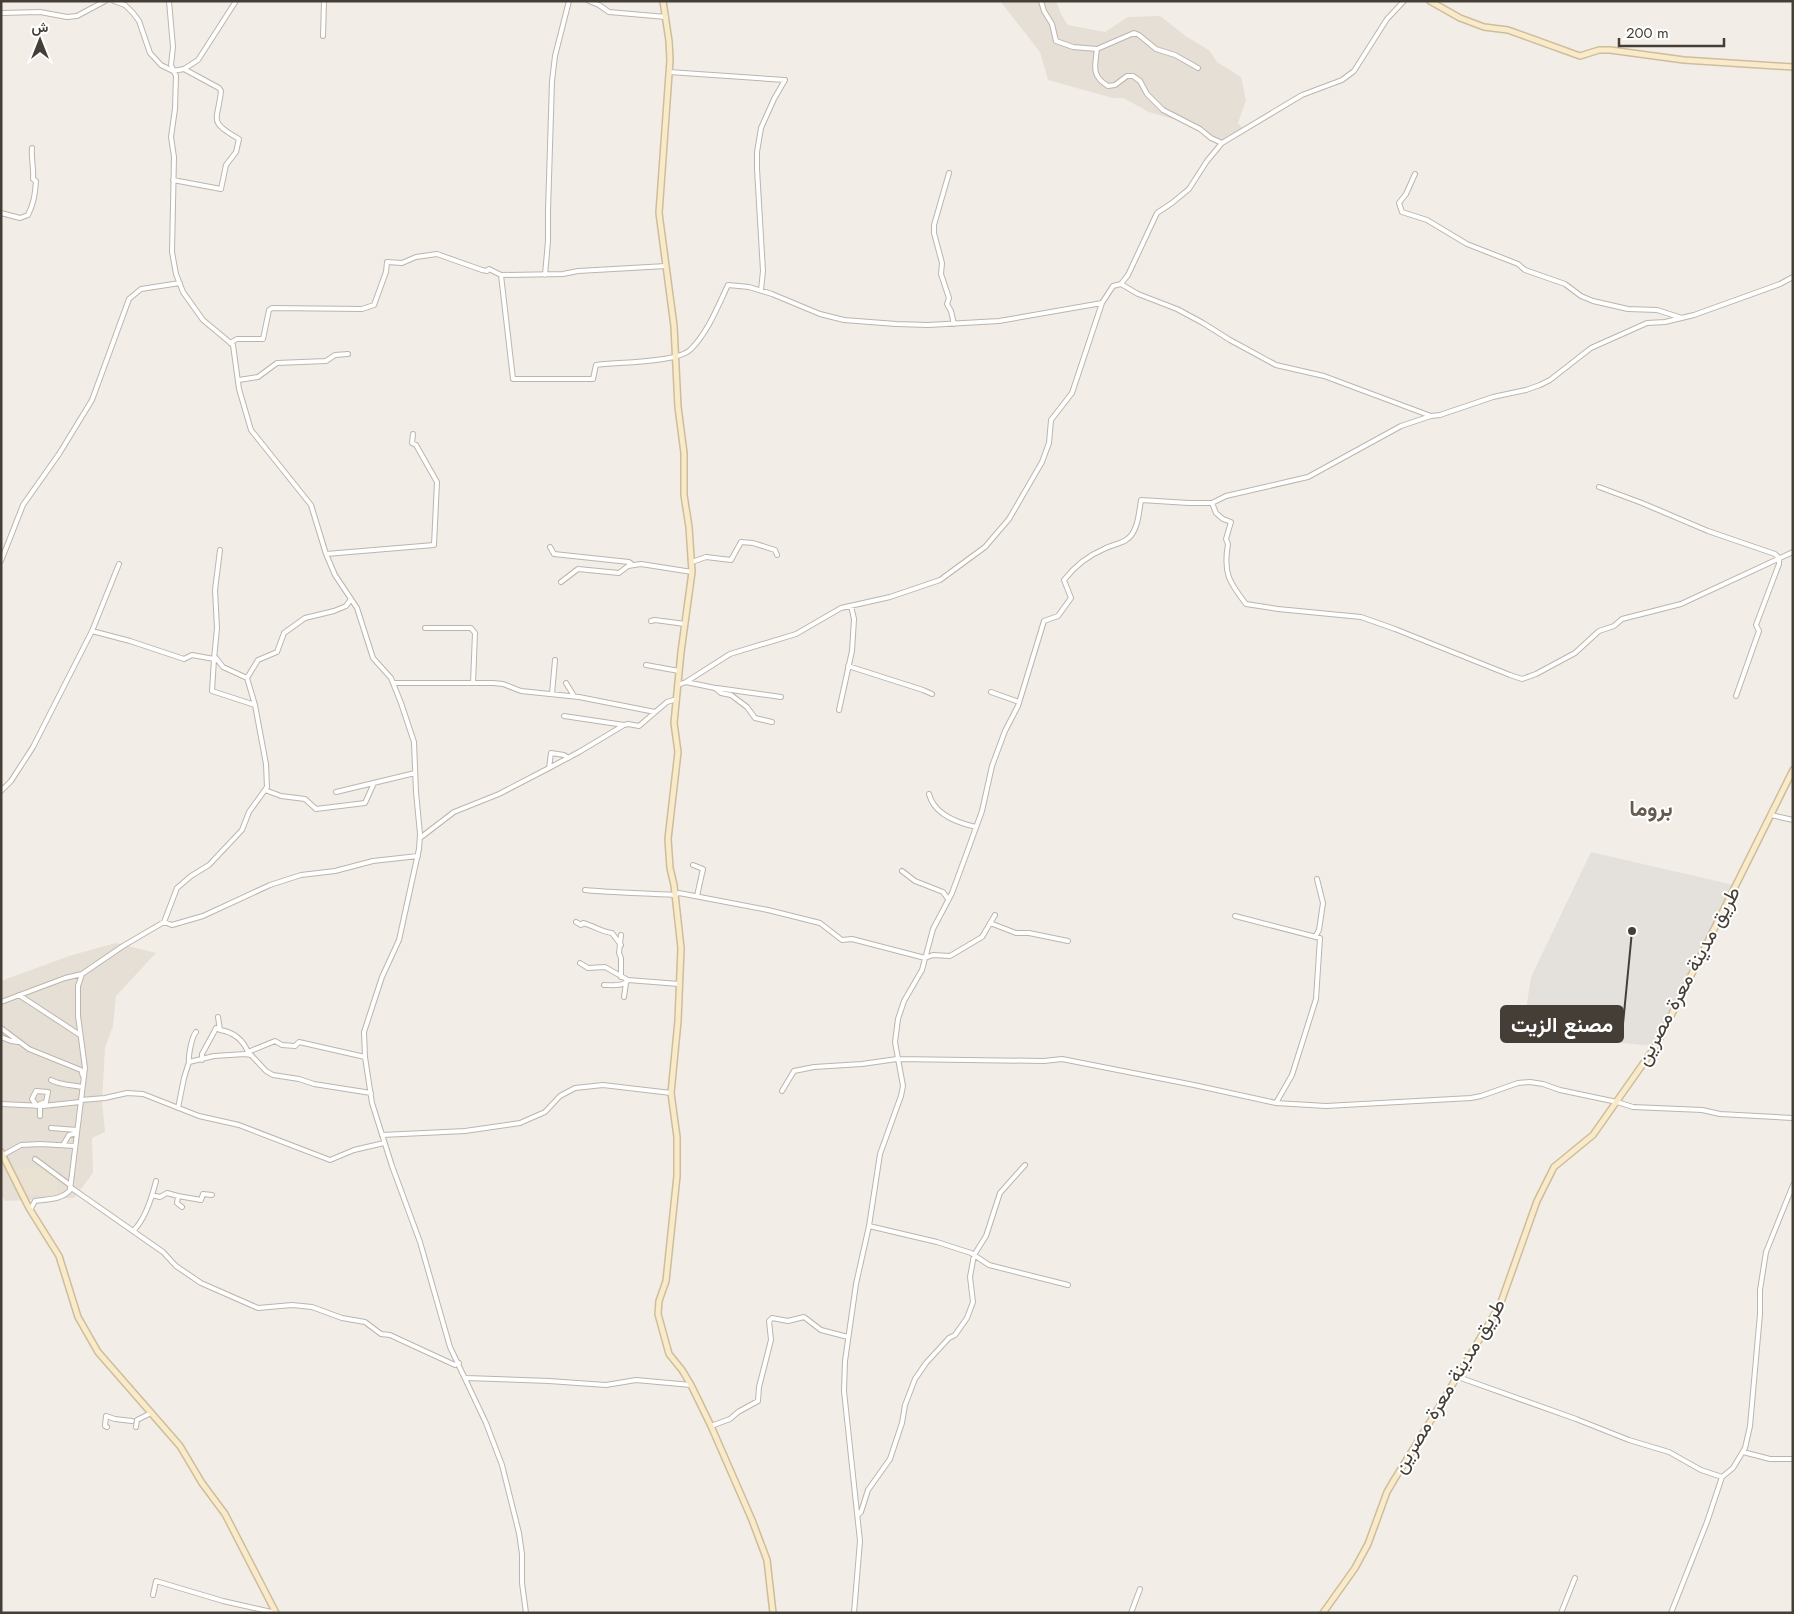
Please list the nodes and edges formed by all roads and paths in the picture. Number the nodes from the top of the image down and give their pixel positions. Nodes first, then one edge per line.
1 (105, 1) edge
2 (114, 1) edge
3 (169, 1) edge
4 (236, 1) edge
5 (324, 1) edge
6 (569, 1) edge
7 (589, 1) edge
8 (663, 1) edge
9 (1042, 1) edge
10 (1404, 1) edge
11 (1430, 1) edge
12 (1, 13) edge
13 (666, 17) junction
14 (323, 36) dead end
15 (1097, 49) junction
16 (1198, 68) dead end
17 (1793, 68) edge
18 (184, 69) junction
19 (173, 71) junction
20 (669, 72) junction
21 (1222, 143) junction
22 (32, 148) dead end
23 (949, 173) dead end
24 (1415, 174) dead end
25 (172, 180) junction
26 (1, 213) edge
27 (666, 266) junction
28 (545, 274) junction
29 (501, 275) junction
30 (1793, 277) edge
31 (180, 283) junction
32 (1121, 284) junction
33 (761, 290) junction
34 (1102, 303) junction
35 (1682, 318) junction
36 (954, 324) junction
37 (230, 343) junction
38 (348, 354) dead end
39 (676, 356) junction
40 (239, 380) junction
41 (1431, 416) junction
42 (413, 434) dead end
43 (1599, 487) dead end
44 (1212, 503) junction
45 (550, 547) dead end
46 (220, 550) dead end
47 (1793, 552) edge
48 (326, 554) junction
49 (777, 554) dead end
50 (1779, 558) junction
51 (1, 561) edge
52 (692, 562) junction
53 (119, 564) dead end
54 (632, 565) junction
55 (692, 572) junction
56 (561, 582) dead end
57 (351, 599) junction
58 (851, 606) junction
59 (651, 622) dead end
60 (685, 624) junction
61 (425, 628) dead end
62 (92, 631) junction
63 (215, 658) junction
64 (555, 660) dead end
65 (646, 665) dead end
66 (848, 666) junction
67 (679, 671) junction
68 (247, 678) junction
69 (686, 682) junction
70 (393, 683) junction
71 (473, 683) junction
72 (566, 683) dead end
73 (678, 685) junction
74 (715, 688) junction
75 (991, 692) dead end
76 (552, 694) junction
77 (932, 694) dead end
78 (1736, 696) dead end
79 (575, 697) junction
80 (781, 697) dead end
81 (677, 700) junction
82 (1019, 702) junction
83 (255, 705) junction
84 (839, 710) dead end
85 (655, 712) junction
86 (564, 716) dead end
87 (772, 722) dead end
88 (624, 725) junction
89 (568, 758) junction
90 (549, 768) junction
91 (1793, 770) edge
92 (415, 773) junction
93 (374, 783) junction
94 (265, 790) junction
95 (1, 791) edge
96 (336, 792) dead end
97 (929, 794) dead end
98 (1771, 815) junction
99 (1793, 820) edge
100 (976, 827) junction
101 (420, 838) junction
102 (418, 856) junction
103 (693, 865) dead end
104 (902, 871) dead end
105 (1316, 879) dead end
106 (585, 890) dead end
107 (675, 894) junction
108 (698, 896) junction
109 (948, 899) junction
110 (994, 915) dead end
111 (1235, 916) dead end
112 (164, 922) junction
113 (584, 923) dead end
114 (990, 923) junction
115 (621, 935) dead end
116 (1316, 937) junction
117 (1068, 941) dead end
118 (621, 945) junction
119 (926, 958) junction
120 (580, 963) dead end
121 (82, 974) junction
122 (621, 977) junction
123 (627, 981) junction
124 (679, 984) junction
125 (604, 985) dead end
126 (19, 995) junction
127 (624, 997) dead end
128 (1, 1002) edge
129 (218, 1017) dead end
130 (1, 1028) edge
131 (220, 1030) junction
132 (6, 1032) junction
133 (196, 1032) dead end
134 (80, 1035) junction
135 (1, 1037) edge
136 (20, 1042) junction
137 (248, 1053) junction
138 (365, 1057) junction
139 (897, 1059) junction
140 (202, 1060) junction
141 (189, 1064) junction
142 (83, 1078) junction
143 (51, 1080) dead end
144 (82, 1087) junction
145 (782, 1091) dead end
146 (371, 1093) junction
147 (671, 1093) junction
148 (81, 1101) junction
149 (46, 1102) junction
150 (1617, 1102) junction
151 (1276, 1103) junction
152 (1, 1104) edge
153 (53, 1105) junction
154 (39, 1106) junction
155 (178, 1108) junction
156 (40, 1116) dead end
157 (1793, 1118) edge
158 (51, 1128) dead end
159 (77, 1132) junction
160 (382, 1135) junction
161 (384, 1143) junction
162 (63, 1145) junction
163 (75, 1146) junction
164 (2, 1153) edge
165 (35, 1159) dead end
166 (1025, 1165) dead end
167 (156, 1181) dead end
168 (1793, 1185) edge
169 (70, 1186) junction
170 (152, 1195) junction
171 (212, 1195) dead end
172 (178, 1196) junction
173 (182, 1207) dead end
174 (30, 1210) junction
175 (869, 1226) junction
176 (134, 1230) junction
177 (974, 1255) junction
178 (1068, 1285) dead end
179 (848, 1337) junction
180 (458, 1363) junction
181 (1458, 1377) junction
182 (466, 1378) junction
183 (691, 1385) junction
184 (151, 1413) junction
185 (131, 1422) junction
186 (711, 1426) junction
187 (107, 1427) dead end
188 (136, 1427) dead end
189 (1743, 1452) junction
190 (1793, 1459) edge
191 (1722, 1478) junction
192 (858, 1515) junction
193 (1574, 1578) dead end
194 (1140, 1589) dead end
195 (153, 1595) dead end
196 (276, 1613) edge
197 (526, 1613) edge
198 (773, 1613) edge
199 (854, 1613) edge
200 (1131, 1613) edge
201 (1323, 1613) edge
202 (1561, 1613) edge
203 (1671, 1613) edge

1 - 12 street
2 - 19 street
3 - 19 street
4 - 18 street
5 - 14 street
6 - 28 street
7 - 13 street
8 - 13 street
9 - 15 street
10 - 21 street
11 - 17 street
13 - 20 street
15 - 16 street
15 - 21 street
18 - 19 street
18 - 25 street
19 - 25 street
20 - 27 street
20 - 33 street
21 - 32 street
22 - 26 street
23 - 36 street
24 - 35 street
25 - 31 street
27 - 28 street
27 - 39 street
28 - 29 street
29 - 37 street
29 - 39 street
30 - 35 street
31 - 37 street
31 - 51 street
32 - 34 street
32 - 41 street
33 - 36 street
33 - 39 street
34 - 36 street
34 - 58 street
35 - 41 street
37 - 40 street
38 - 40 street
39 - 52 street
40 - 48 street
41 - 44 street
42 - 48 street
43 - 50 street
44 - 50 street
44 - 82 street
45 - 54 street
46 - 63 street
47 - 50 street
48 - 57 street
49 - 52 street
50 - 78 street
52 - 55 street
53 - 62 street
54 - 55 street
54 - 56 street
55 - 60 street
57 - 68 street
57 - 70 street
58 - 66 street
58 - 69 street
59 - 60 street
60 - 67 street
61 - 71 street
62 - 63 street
62 - 95 street
63 - 68 street
63 - 83 street
64 - 76 street
65 - 67 street
66 - 77 street
66 - 84 street
67 - 73 street
68 - 83 street
69 - 73 street
69 - 74 street
70 - 71 street
70 - 92 street
71 - 76 street
72 - 79 street
73 - 81 street
74 - 80 street
74 - 87 street
75 - 82 street
76 - 79 street
79 - 85 street
81 - 85 street
81 - 107 street
82 - 100 street
83 - 94 street
85 - 88 street
86 - 88 street
88 - 89 street
89 - 90 street
89 - 90 street
90 - 101 street
91 - 98 street, طريق مدينة معرة مصرين
92 - 93 street
92 - 101 street
93 - 94 street
93 - 96 street
94 - 112 street
97 - 100 street
98 - 99 street
98 - 150 street, طريق مدينة معرة مصرين
100 - 109 street
101 - 102 street
102 - 112 street
102 - 138 street
103 - 108 street
104 - 109 street
105 - 116 street
106 - 107 street
107 - 108 street
107 - 124 street
108 - 119 street
109 - 119 street
110 - 114 street
111 - 116 street
112 - 121 street
113 - 118 street
114 - 117 street
114 - 119 street
115 - 118 street
116 - 151 street
118 - 122 street
119 - 139 street
120 - 122 street
121 - 126 street
121 - 134 street
122 - 123 street
123 - 124 street
123 - 125 street
123 - 127 street
124 - 147 street
126 - 128 street
126 - 134 street
129 - 131 street
130 - 132 street
131 - 137 street
131 - 140 street
132 - 135 street
132 - 136 street
133 - 141 street
134 - 142 street
135 - 136 street
136 - 142 street
137 - 138 street
137 - 140 street
137 - 146 street
138 - 146 street
139 - 145 street
139 - 151 street
139 - 175 street
140 - 141 street
141 - 155 street
142 - 144 street
143 - 144 street
144 - 148 street
146 - 160 street
147 - 160 street
147 - 183 street
148 - 153 street
148 - 155 street
148 - 159 street
149 - 153 street
149 - 154 street
149 - 154 street
150 - 151 street
150 - 157 street
150 - 181 street, طريق مدينة معرة مصرين
152 - 154 street
153 - 154 street
154 - 156 street
155 - 161 street
158 - 159 street
159 - 162 street
159 - 163 street
160 - 161 street
161 - 180 street
162 - 163 street
162 - 164 street
163 - 169 street
164 - 174 street
165 - 169 street
166 - 177 street
167 - 170 street
168 - 189 street
169 - 174 street
169 - 176 street
170 - 172 street
170 - 176 street
171 - 172 street
172 - 173 street
174 - 184 street
175 - 177 street
175 - 179 street
176 - 180 street
177 - 178 street
177 - 192 street
179 - 186 street
179 - 192 street
180 - 182 street
181 - 191 street
181 - 201 street, طريق مدينة معرة مصرين
182 - 183 street
182 - 197 street
183 - 186 street
184 - 185 street
184 - 196 street
185 - 187 street
185 - 188 street
186 - 198 street
189 - 190 street
189 - 191 street
191 - 203 street
192 - 199 street
193 - 202 street
194 - 200 street
195 - 196 street

